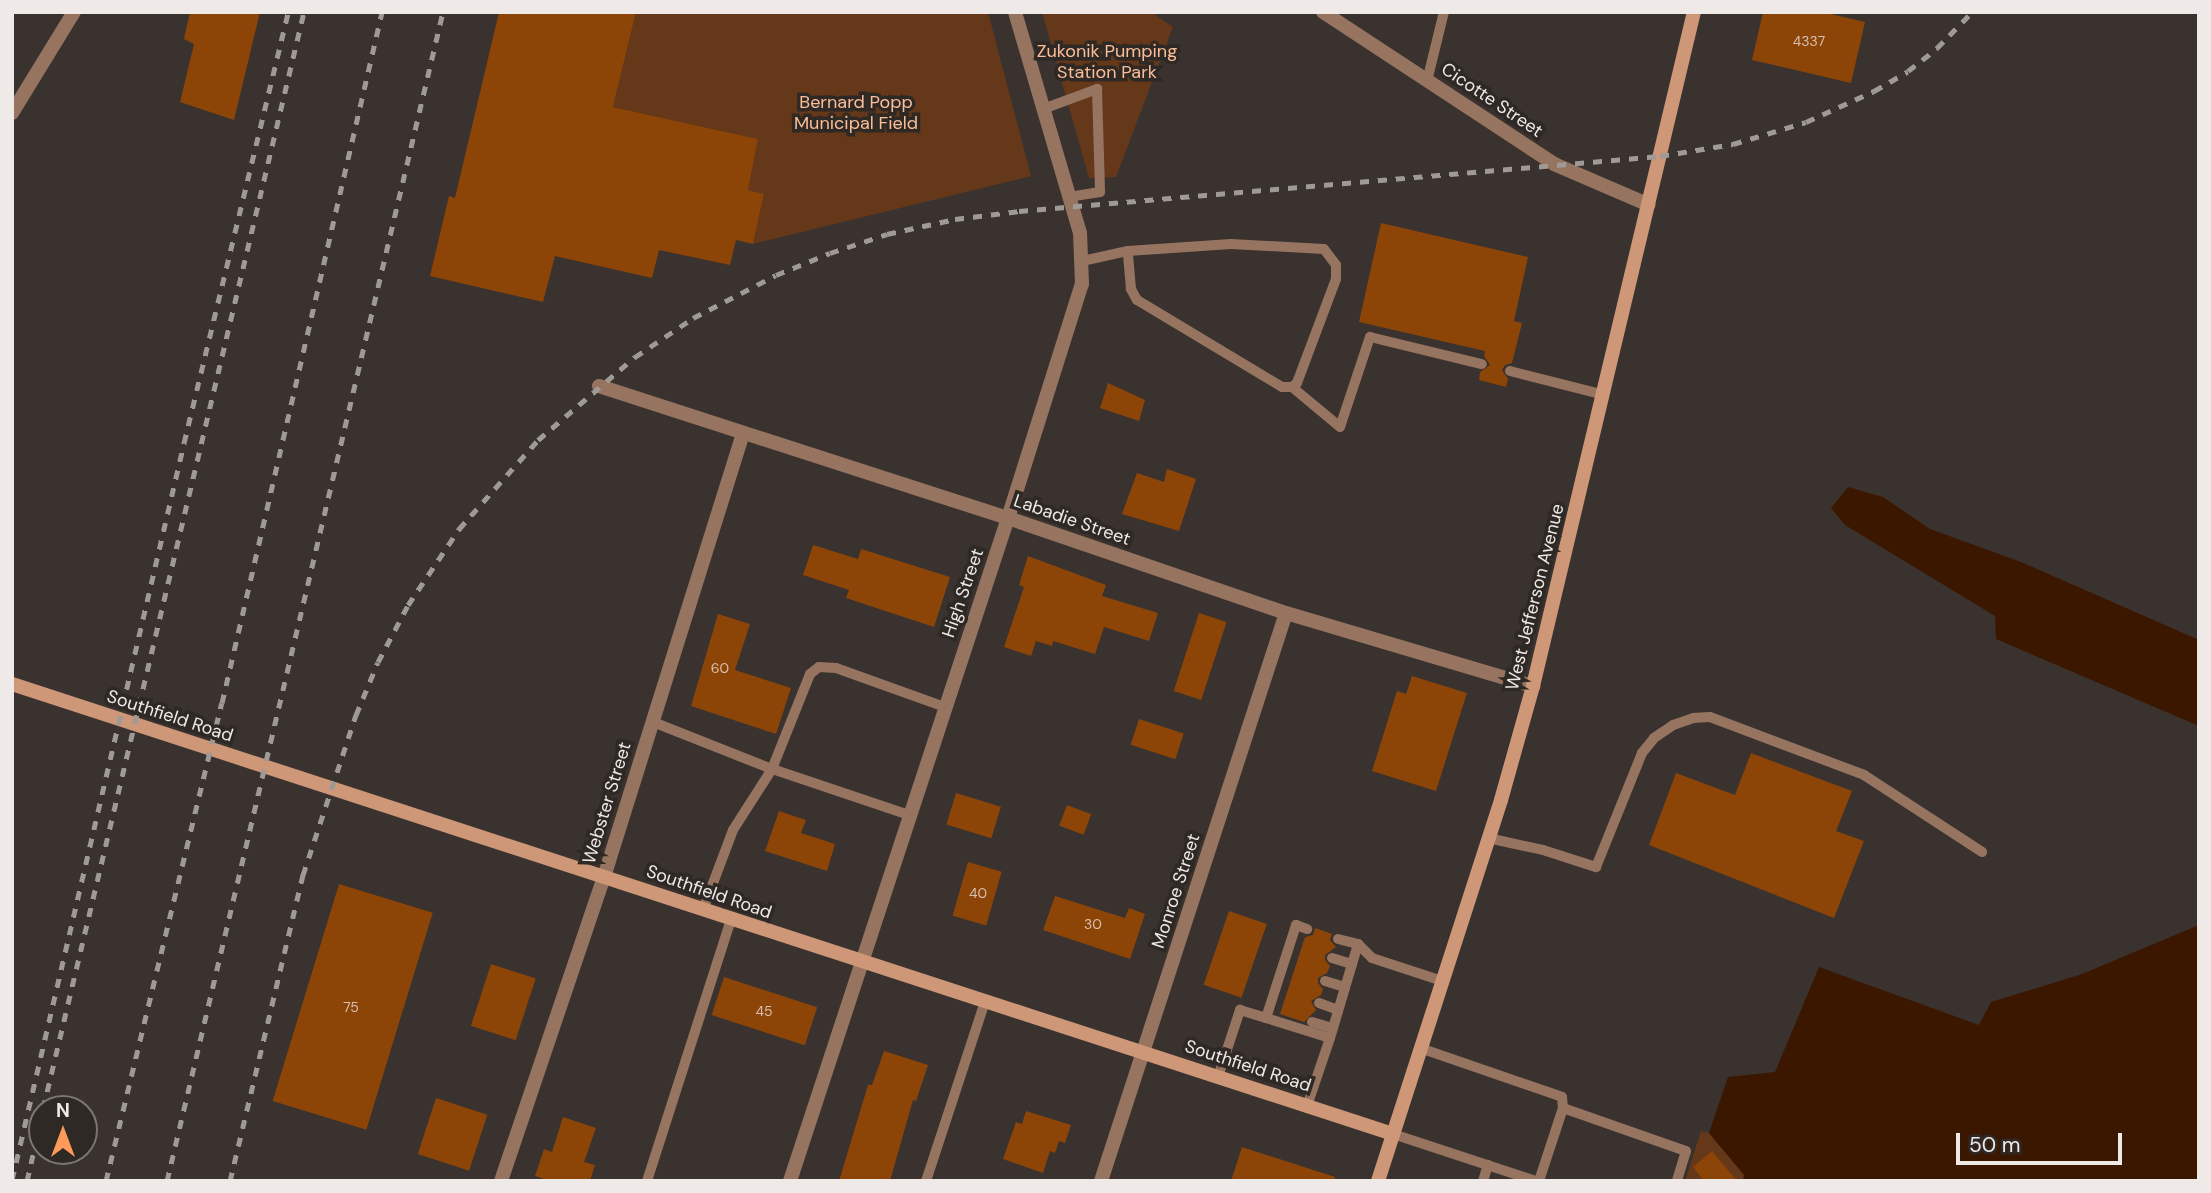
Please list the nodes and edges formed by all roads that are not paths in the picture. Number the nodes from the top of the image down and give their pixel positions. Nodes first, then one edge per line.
1 (74, 12) edge
2 (1015, 12) edge
3 (1323, 12) edge
4 (1444, 12) edge
5 (1694, 12) edge
6 (1427, 81) junction
7 (1043, 109) junction
8 (12, 113) edge
9 (1069, 197) junction
10 (1649, 205) junction
11 (1128, 251) junction
12 (1082, 261) junction
13 (1482, 365) dead end
14 (1510, 371) dead end
15 (599, 386) dead end
16 (1292, 387) junction
17 (1604, 395) junction
18 (743, 434) junction
19 (1008, 518) junction
20 (1286, 613) junction
21 (12, 684) edge
22 (1533, 686) junction
23 (945, 707) junction
24 (653, 722) junction
25 (772, 769) junction
26 (909, 815) junction
27 (1488, 838) junction
28 (1982, 852) dead end
29 (604, 877) junction
30 (703, 910) junction
31 (731, 919) junction
32 (1307, 929) dead end
33 (1338, 939) dead end
34 (1290, 944) junction
35 (1358, 944) junction
36 (1301, 948) dead end
37 (1332, 958) dead end
38 (861, 961) junction
39 (1352, 964) junction
40 (1282, 967) junction
41 (1294, 971) dead end
42 (1325, 981) dead end
43 (1443, 981) junction
44 (1345, 987) junction
45 (1275, 989) junction
46 (1287, 993) dead end
47 (985, 1002) junction
48 (1318, 1003) dead end
49 (1338, 1010) junction
50 (1281, 1012) dead end
51 (1267, 1013) junction
52 (1312, 1022) dead end
53 (1331, 1033) junction
54 (1420, 1048) junction
55 (1143, 1052) junction
56 (1217, 1077) junction
57 (1307, 1106) junction
58 (1563, 1108) junction
59 (1394, 1134) junction
60 (1488, 1165) junction
61 (501, 1181) edge
62 (647, 1181) edge
63 (790, 1181) edge
64 (926, 1181) edge
65 (1101, 1181) edge
66 (1378, 1181) edge
67 (1483, 1181) edge
68 (1538, 1181) edge
69 (1677, 1181) edge

1 - 8 street
2 - 7 street, High Street
3 - 6 street, Cicotte Street
4 - 6 lane
5 - 10 main road, West Jefferson Avenue
6 - 10 street, Cicotte Street
7 - 9 street, High Street
7 - 9 lane
9 - 12 street, High Street
10 - 17 main road, West Jefferson Avenue
11 - 12 lane
11 - 16 lane
11 - 16 lane
12 - 19 street, High Street
13 - 16 lane
14 - 17 lane
15 - 18 street, Labadie Street
17 - 22 main road, West Jefferson Avenue
18 - 19 street, Labadie Street
18 - 24 street, Webster Street
19 - 20 street, Labadie Street
19 - 23 street, High Street
20 - 22 street, Labadie Street
20 - 55 street, Monroe Street
21 - 29 main road, Southfield Road
22 - 27 main road, West Jefferson Avenue
23 - 25 lane
23 - 26 street, High Street
24 - 25 lane
24 - 29 street, Webster Street
25 - 26 lane
25 - 30 lane
26 - 38 street, High Street
27 - 28 lane
27 - 43 main road, West Jefferson Avenue
29 - 30 main road, Southfield Road
29 - 61 street, Webster Street
30 - 31 main road, Southfield Road
31 - 38 main road, Southfield Road
31 - 62 lane
32 - 34 lane
33 - 35 lane
34 - 36 lane
34 - 40 lane
35 - 39 lane
35 - 43 lane
37 - 39 lane
38 - 47 main road, Southfield Road
38 - 63 street, High Street
39 - 44 lane
40 - 41 lane
40 - 45 lane
42 - 44 lane
43 - 54 main road, West Jefferson Avenue
44 - 49 lane
45 - 46 lane
45 - 51 lane
47 - 55 main road, Southfield Road
47 - 64 lane
48 - 49 lane
49 - 53 lane
50 - 51 lane
51 - 53 lane
51 - 56 lane
52 - 53 lane
53 - 57 lane
54 - 58 lane
54 - 59 main road, West Jefferson Avenue
55 - 56 main road, Southfield Road
55 - 65 street, Monroe Street
56 - 57 main road, Southfield Road
57 - 59 main road, Southfield Road
58 - 68 lane
58 - 69 lane
59 - 60 lane
59 - 66 main road, West Jefferson Avenue
60 - 67 lane
60 - 68 lane

